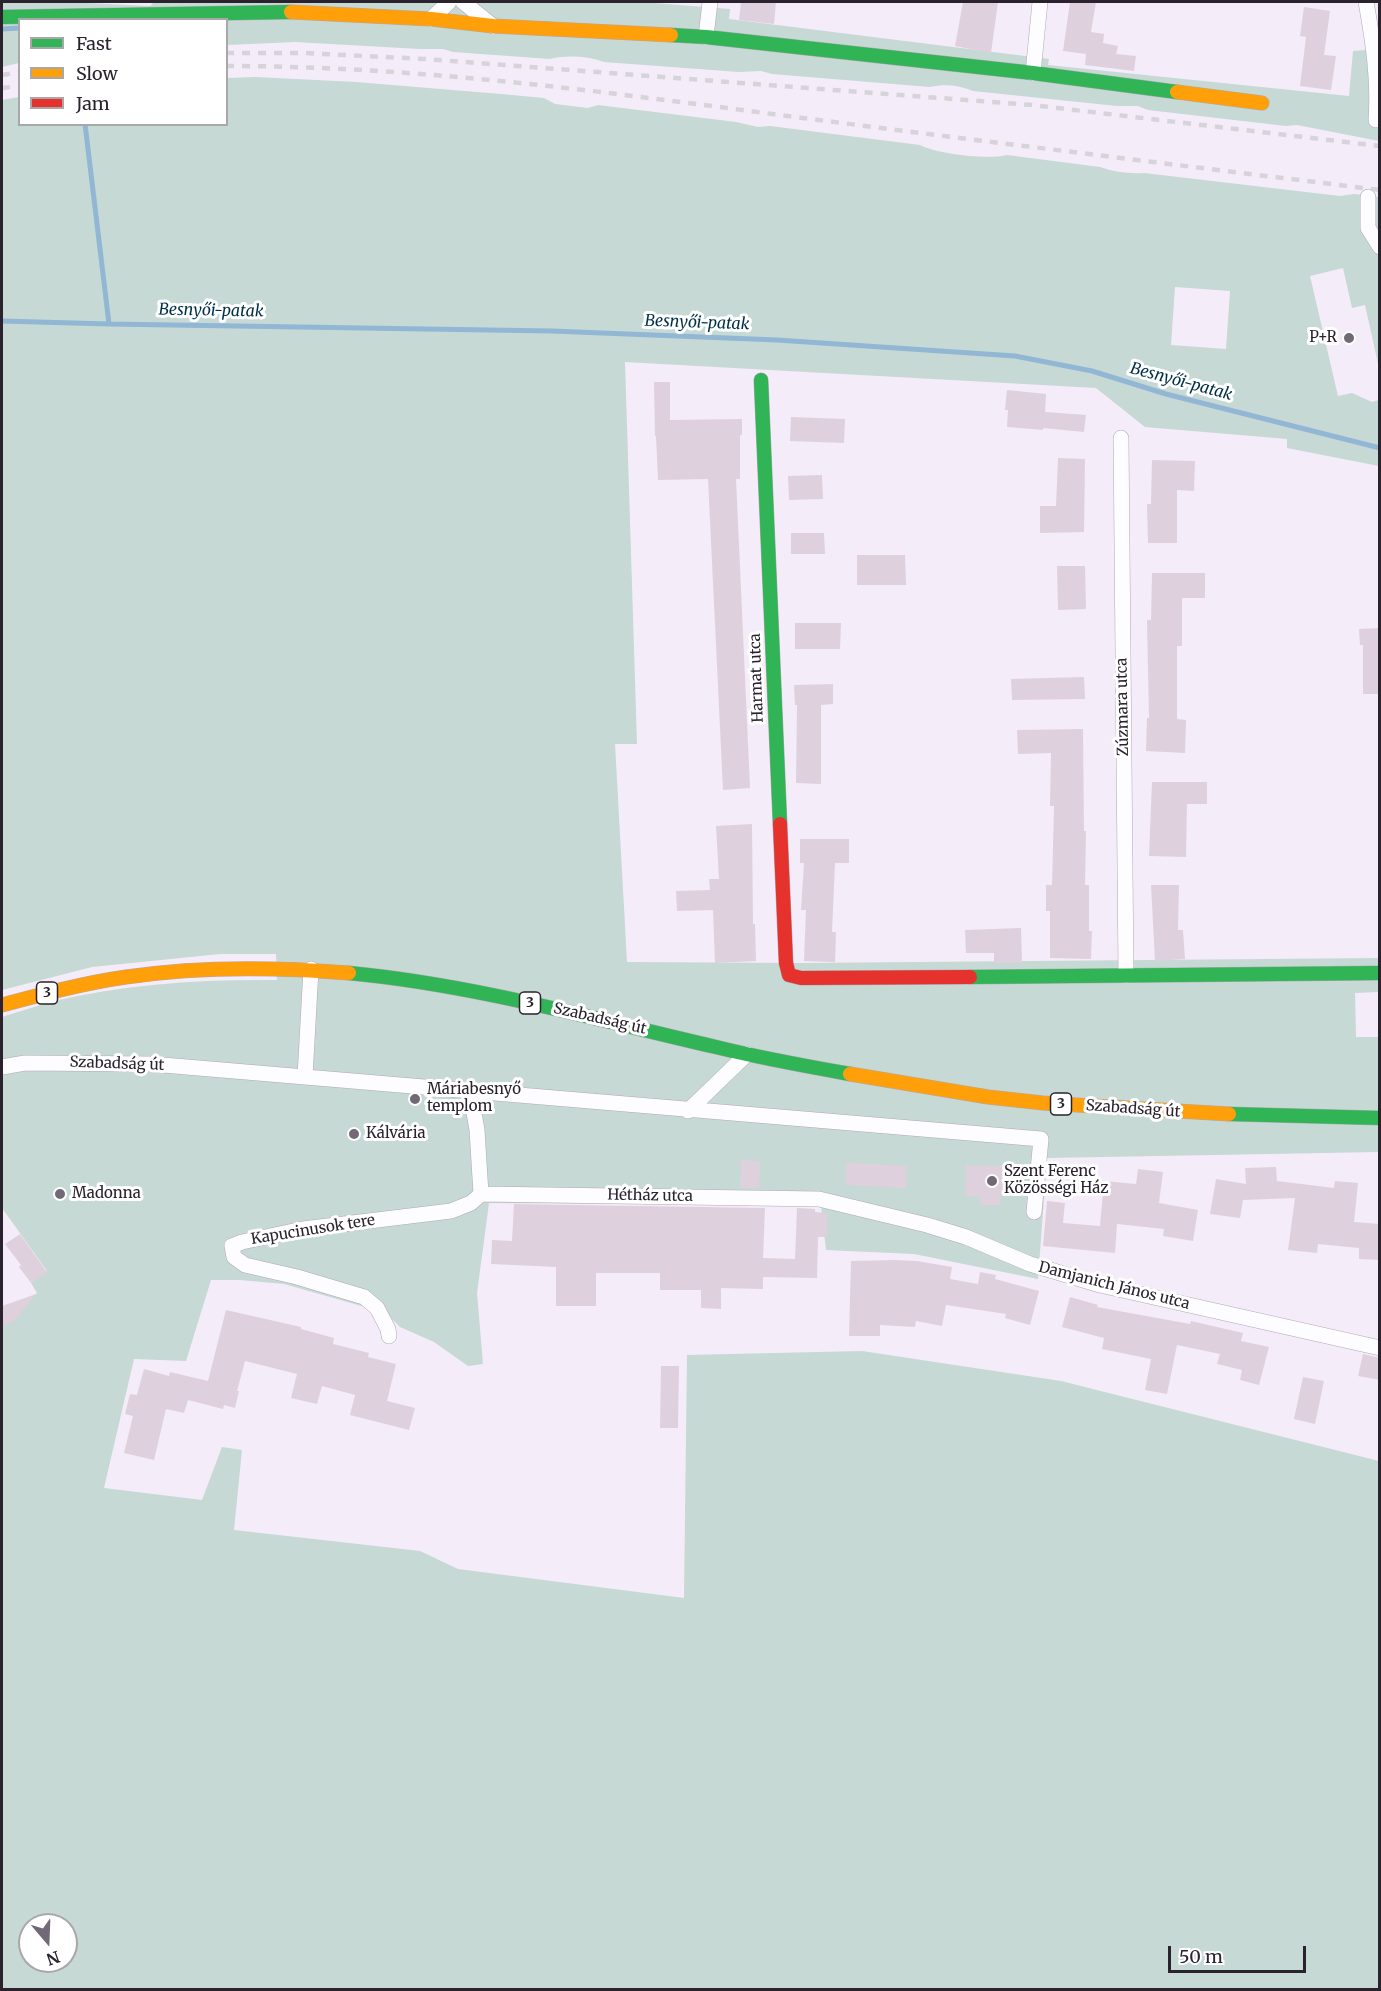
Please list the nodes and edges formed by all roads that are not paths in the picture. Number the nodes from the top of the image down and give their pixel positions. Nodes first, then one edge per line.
1 (179, 2) edge
2 (449, 2) edge
3 (464, 2) edge
4 (710, 2) edge
5 (1040, 2) edge
6 (1366, 2) edge
7 (168, 15) junction
8 (2, 17) edge
9 (431, 19) junction
10 (493, 26) junction
11 (706, 37) junction
12 (1033, 73) junction
13 (1262, 103) dead end
14 (1376, 120) dead end
15 (1368, 197) dead end
16 (1380, 247) edge
17 (761, 380) dead end
18 (1121, 438) dead end
19 (311, 969) junction
20 (1380, 973) edge
21 (1126, 975) junction
22 (2, 1005) edge
23 (747, 1054) junction
24 (2, 1066) edge
25 (305, 1077) junction
26 (470, 1090) junction
27 (688, 1111) junction
28 (1380, 1118) edge
29 (482, 1194) junction
30 (819, 1199) joint
31 (1034, 1212) dead end
32 (389, 1336) dead end
33 (1380, 1348) edge

1 - 7 street
2 - 9 street
3 - 10 street
4 - 11 street
5 - 12 street
6 - 14 street
7 - 8 street
7 - 9 street
9 - 10 street
10 - 11 street
11 - 12 street
12 - 13 street
15 - 16 street
17 - 21 street, Harmat utca
18 - 21 street, Zúzmara utca
19 - 22 street, Szabadság út / 3
19 - 23 street, Szabadság út / 3
19 - 25 street
20 - 21 street
23 - 27 street
23 - 28 street, Szabadság út / 3
24 - 25 street, Szabadság út
25 - 26 street, Szabadság út
26 - 27 street, Szabadság út
26 - 29 street
27 - 31 street, Szabadság út
29 - 30 street, Hétház utca
29 - 32 street, Kapucinusok tere
30 - 33 street, Damjanich János utca

